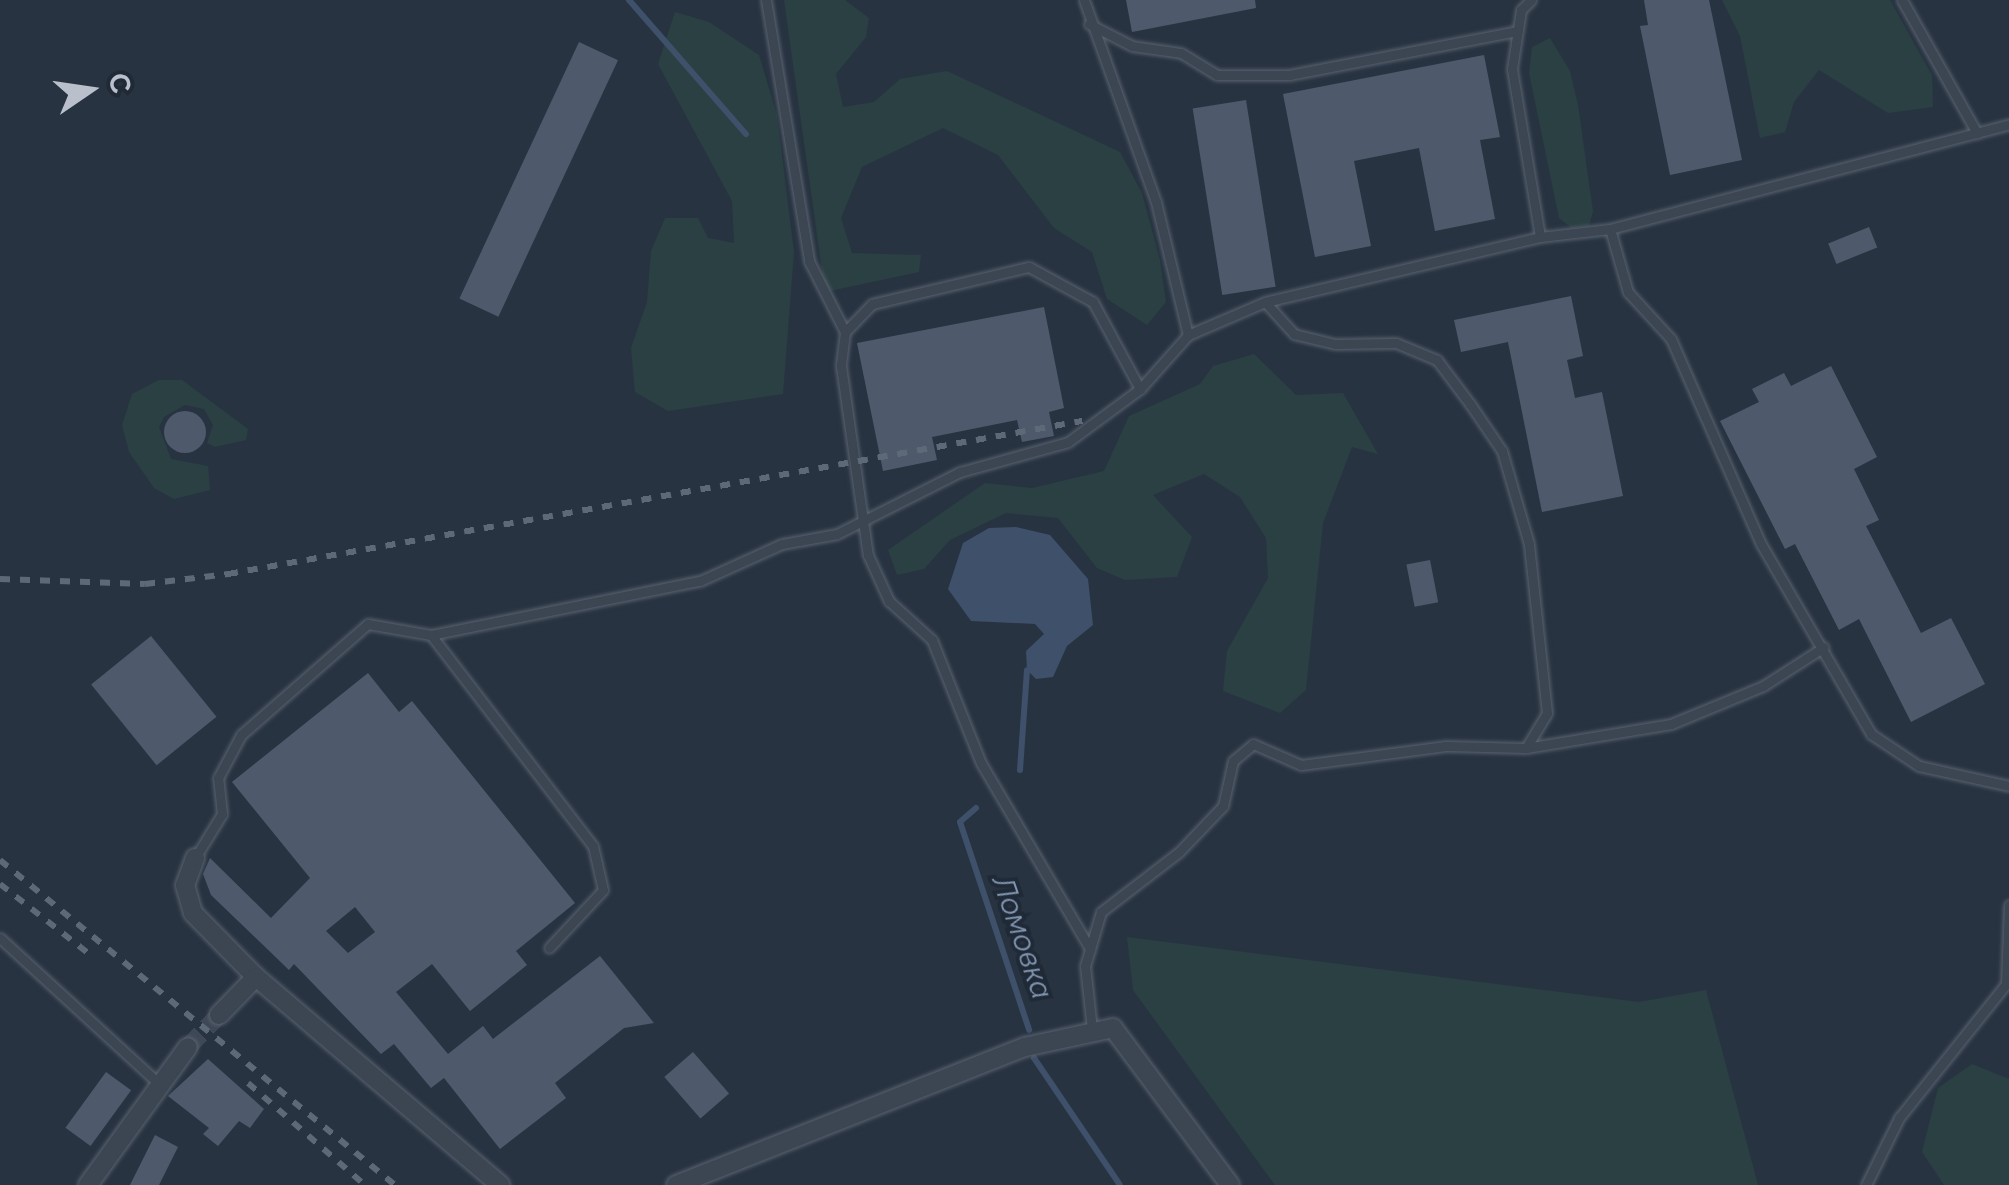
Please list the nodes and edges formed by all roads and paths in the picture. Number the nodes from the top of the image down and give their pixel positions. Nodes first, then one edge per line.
1 (766, 0) edge
2 (1084, 0) edge
3 (1531, 0) edge
4 (1902, 0) edge
5 (1089, 24) junction
6 (1518, 31) junction
7 (2009, 124) edge
8 (1977, 132) junction
9 (1610, 229) junction
10 (1540, 237) junction
11 (1265, 302) junction
12 (845, 332) junction
13 (1188, 336) junction
14 (1140, 389) junction
15 (862, 517) junction
16 (431, 635) junction
17 (1824, 647) junction
18 (1526, 748) junction
19 (2009, 786) edge
20 (195, 858) joint
21 (2009, 905) edge
22 (0, 938) edge
23 (550, 948) dead end
24 (1090, 949) junction
25 (256, 977) junction
26 (2008, 983) edge
27 (219, 1014) tunnel mouth
28 (1092, 1029) junction
29 (188, 1047) tunnel mouth
30 (158, 1083) junction
31 (88, 1185) edge
32 (500, 1185) edge
33 (676, 1185) edge
34 (1230, 1185) edge
35 (1866, 1185) edge

1 - 12 lane
2 - 5 lane
3 - 6 lane
4 - 8 lane
5 - 6 lane
5 - 13 lane
6 - 10 lane
7 - 8 lane
8 - 9 lane
9 - 10 lane
9 - 17 lane
10 - 11 lane
11 - 13 lane
11 - 18 lane
12 - 14 lane
12 - 15 lane
13 - 14 lane
14 - 15 lane
15 - 16 lane
15 - 24 lane
16 - 20 lane
16 - 23 lane
17 - 18 lane
17 - 19 lane
18 - 24 lane
20 - 25 street
21 - 26 lane
22 - 30 lane
24 - 28 lane
25 - 27 street
25 - 32 street
26 - 35 lane
28 - 33 street
28 - 34 street
29 - 30 street
30 - 31 street

